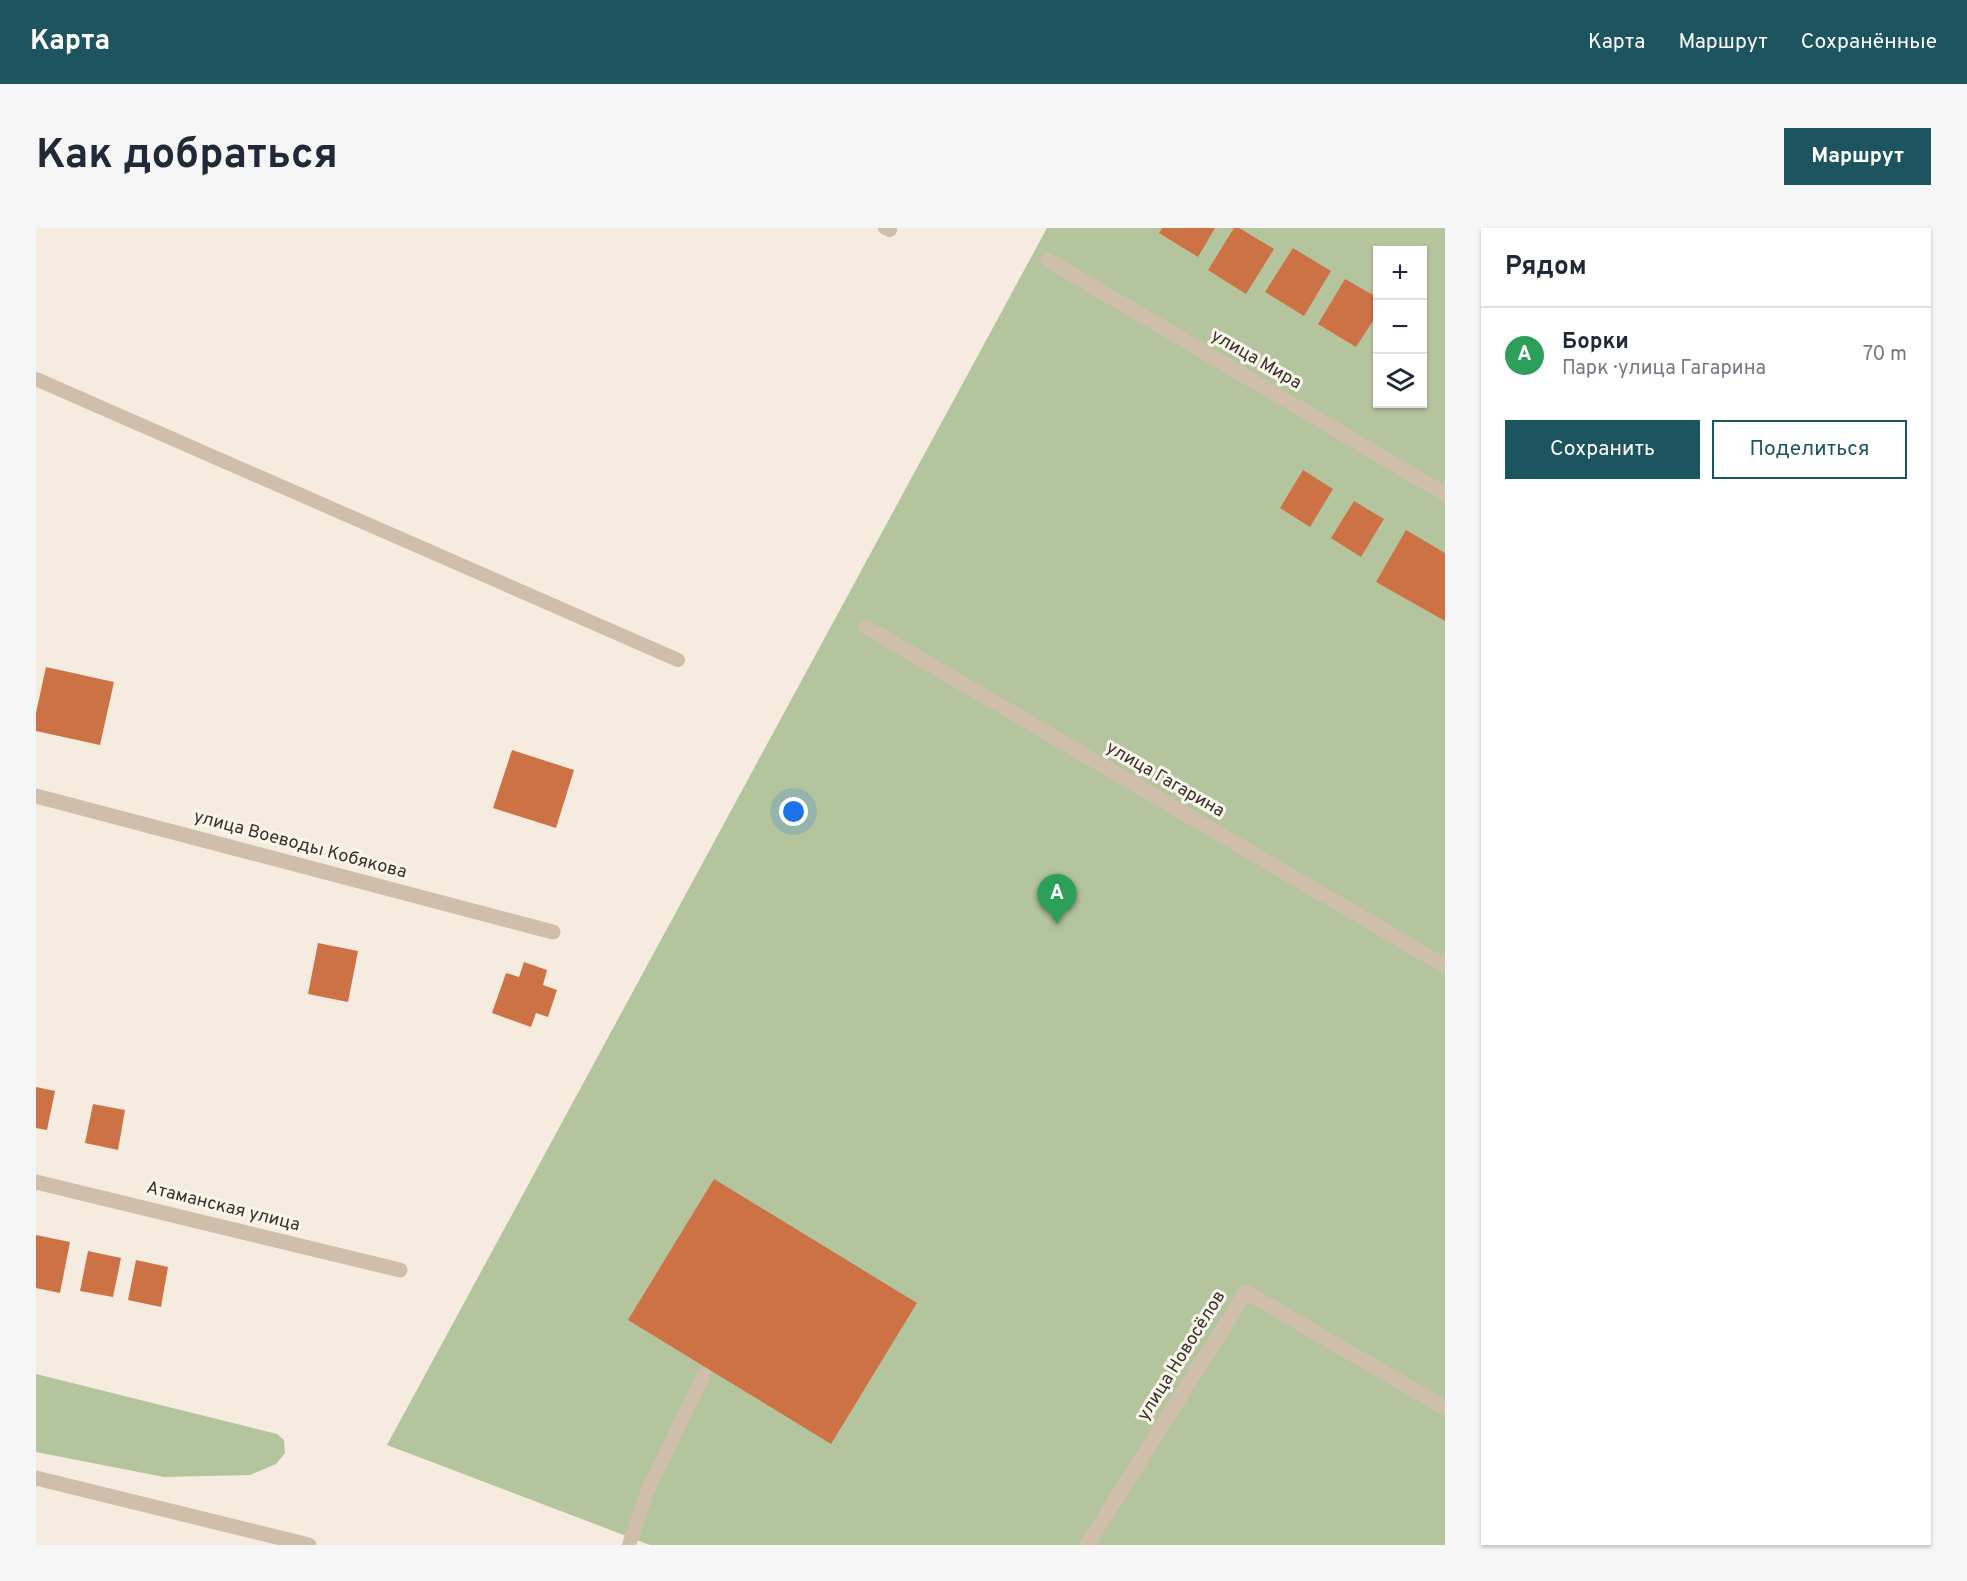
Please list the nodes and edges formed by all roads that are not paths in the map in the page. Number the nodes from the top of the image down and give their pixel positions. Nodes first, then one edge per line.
1 (1048, 260) dead end
2 (36, 379) edge
3 (1445, 494) edge
4 (866, 627) dead end
5 (678, 660) dead end
6 (36, 796) edge
7 (553, 932) dead end
8 (1445, 966) edge
9 (36, 1182) edge
10 (400, 1270) dead end
11 (704, 1375) dead end
12 (1445, 1408) edge
13 (36, 1478) edge
14 (309, 1545) edge
15 (629, 1545) edge
16 (1087, 1545) edge

1 - 3 street, улица Мира
2 - 5 lane
4 - 8 street, улица Гагарина
6 - 7 street, улица Воеводы Кобякова
9 - 10 street, Атаманская улица
11 - 15 lane
12 - 16 street, улица Новосёлов
13 - 14 street

